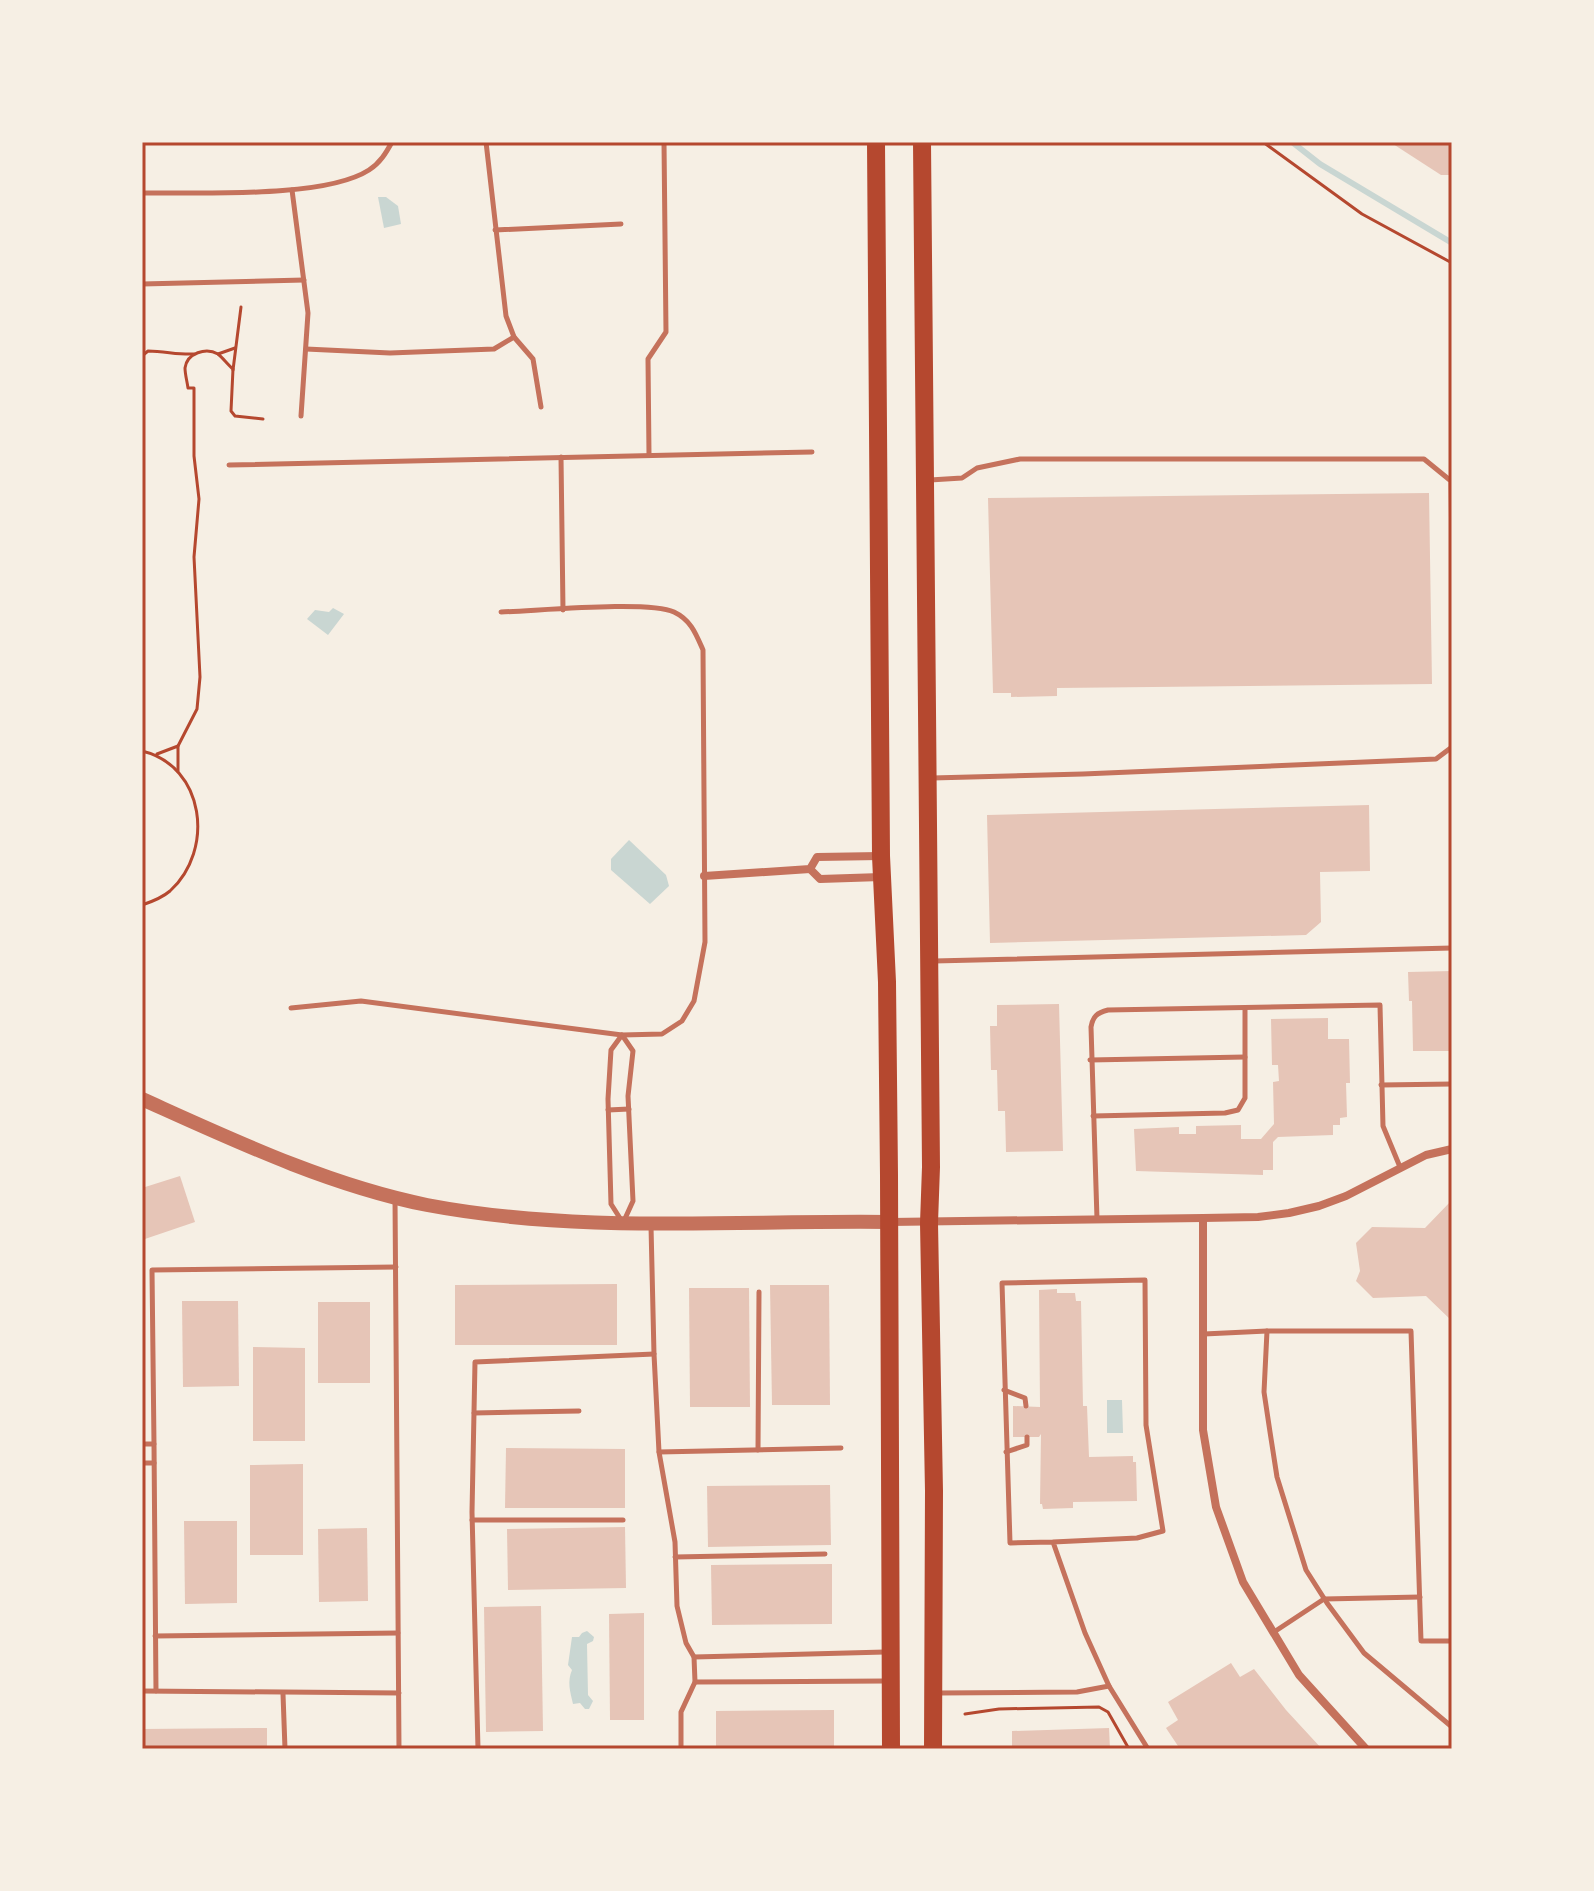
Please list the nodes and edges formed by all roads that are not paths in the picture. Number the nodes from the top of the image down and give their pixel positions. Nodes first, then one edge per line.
1 (392, 142) edge
2 (486, 142) edge
3 (664, 142) edge
4 (876, 142) edge
5 (922, 142) edge
6 (292, 190) junction
7 (142, 193) edge
8 (621, 224) dead end
9 (495, 230) junction
10 (304, 280) junction
11 (142, 284) edge
12 (514, 337) junction
13 (306, 349) junction
14 (541, 407) dead end
15 (301, 416) dead end
16 (812, 452) dead end
17 (649, 455) junction
18 (561, 457) junction
19 (229, 465) dead end
20 (924, 481) junction
21 (1452, 555) edge
22 (563, 610) junction
23 (501, 612) dead end
24 (1452, 747) edge
25 (927, 778) junction
26 (881, 856) junction
27 (810, 869) junction
28 (704, 876) junction
29 (882, 877) junction
30 (1452, 948) edge
31 (929, 961) junction
32 (291, 1008) dead end
33 (1245, 1008) junction
34 (622, 1035) junction
35 (1245, 1057) junction
36 (1090, 1060) junction
37 (1452, 1084) edge
38 (1381, 1085) junction
39 (142, 1099) edge
40 (629, 1109) junction
41 (608, 1110) junction
42 (1093, 1116) junction
43 (1452, 1149) edge
44 (1400, 1167) junction
45 (395, 1197) junction
46 (1203, 1218) junction
47 (1097, 1219) junction
48 (889, 1222) junction
49 (623, 1223) junction
50 (929, 1223) junction
51 (651, 1224) junction
52 (396, 1267) junction
53 (759, 1292) dead end
54 (1267, 1331) junction
55 (1204, 1334) junction
56 (654, 1354) junction
57 (1004, 1390) junction
58 (1026, 1406) dead end
59 (579, 1411) dead end
60 (474, 1413) junction
61 (1027, 1437) dead end
62 (142, 1444) edge
63 (154, 1444) junction
64 (841, 1448) dead end
65 (758, 1450) junction
66 (659, 1452) junction
67 (1006, 1452) junction
68 (142, 1463) edge
69 (154, 1463) junction
70 (472, 1520) junction
71 (623, 1520) dead end
72 (1053, 1542) junction
73 (825, 1554) dead end
74 (675, 1557) junction
75 (1420, 1597) junction
76 (1324, 1599) junction
77 (398, 1633) junction
78 (1273, 1633) junction
79 (155, 1636) junction
80 (1452, 1641) edge
81 (890, 1652) junction
82 (694, 1657) junction
83 (891, 1681) junction
84 (695, 1682) junction
85 (1109, 1686) junction
86 (142, 1691) edge
87 (156, 1691) junction
88 (399, 1693) junction
89 (283, 1694) junction
90 (933, 1694) junction
91 (1452, 1727) edge
92 (285, 1749) edge
93 (399, 1749) edge
94 (478, 1749) edge
95 (681, 1749) edge
96 (891, 1749) edge
97 (933, 1749) edge
98 (1148, 1749) edge
99 (1366, 1749) edge

1 - 6 lane
2 - 9 lane
3 - 17 lane
4 - 26 main road
5 - 20 main road
6 - 7 lane
6 - 10 lane
8 - 9 lane
9 - 12 lane
10 - 11 lane
10 - 13 lane
12 - 13 lane
12 - 14 lane
13 - 15 lane
16 - 17 lane
17 - 18 lane
18 - 19 lane
18 - 22 lane
20 - 21 lane
20 - 25 main road
22 - 23 lane
22 - 28 lane
24 - 25 lane
25 - 31 main road
26 - 27 street
26 - 29 main road
27 - 28 street
27 - 29 street
28 - 34 lane
29 - 48 main road
30 - 31 lane
31 - 50 main road
32 - 34 lane
33 - 35 lane
33 - 36 lane
33 - 38 lane
34 - 40 lane
34 - 41 lane
35 - 36 lane
35 - 42 lane
36 - 42 lane
37 - 38 lane
38 - 44 lane
39 - 45 street
40 - 41 lane
40 - 49 lane
41 - 49 lane
42 - 47 lane
43 - 44 street
44 - 46 street
45 - 49 street
45 - 52 lane
46 - 47 street
46 - 55 street
47 - 50 street
48 - 50 street
48 - 51 street
48 - 81 main road
49 - 51 street
50 - 90 main road
51 - 56 lane
52 - 63 lane
52 - 77 lane
53 - 65 lane
54 - 55 lane
54 - 75 lane
54 - 76 lane
55 - 78 street
56 - 60 lane
56 - 66 lane
57 - 58 lane
57 - 67 lane
57 - 72 lane
59 - 60 lane
60 - 70 lane
61 - 67 lane
62 - 63 lane
63 - 69 lane
64 - 65 lane
65 - 66 lane
66 - 74 lane
67 - 72 lane
68 - 69 lane
69 - 79 lane
70 - 71 lane
70 - 94 lane
72 - 85 lane
73 - 74 lane
74 - 82 lane
75 - 76 lane
75 - 80 lane
76 - 78 lane
76 - 91 lane
77 - 79 lane
77 - 88 lane
78 - 99 street
79 - 87 lane
81 - 82 lane
81 - 83 main road
82 - 84 lane
83 - 84 lane
83 - 96 main road
84 - 95 lane
85 - 90 lane
85 - 98 lane
86 - 87 lane
87 - 89 lane
88 - 89 lane
88 - 93 lane
89 - 92 lane
90 - 97 main road

